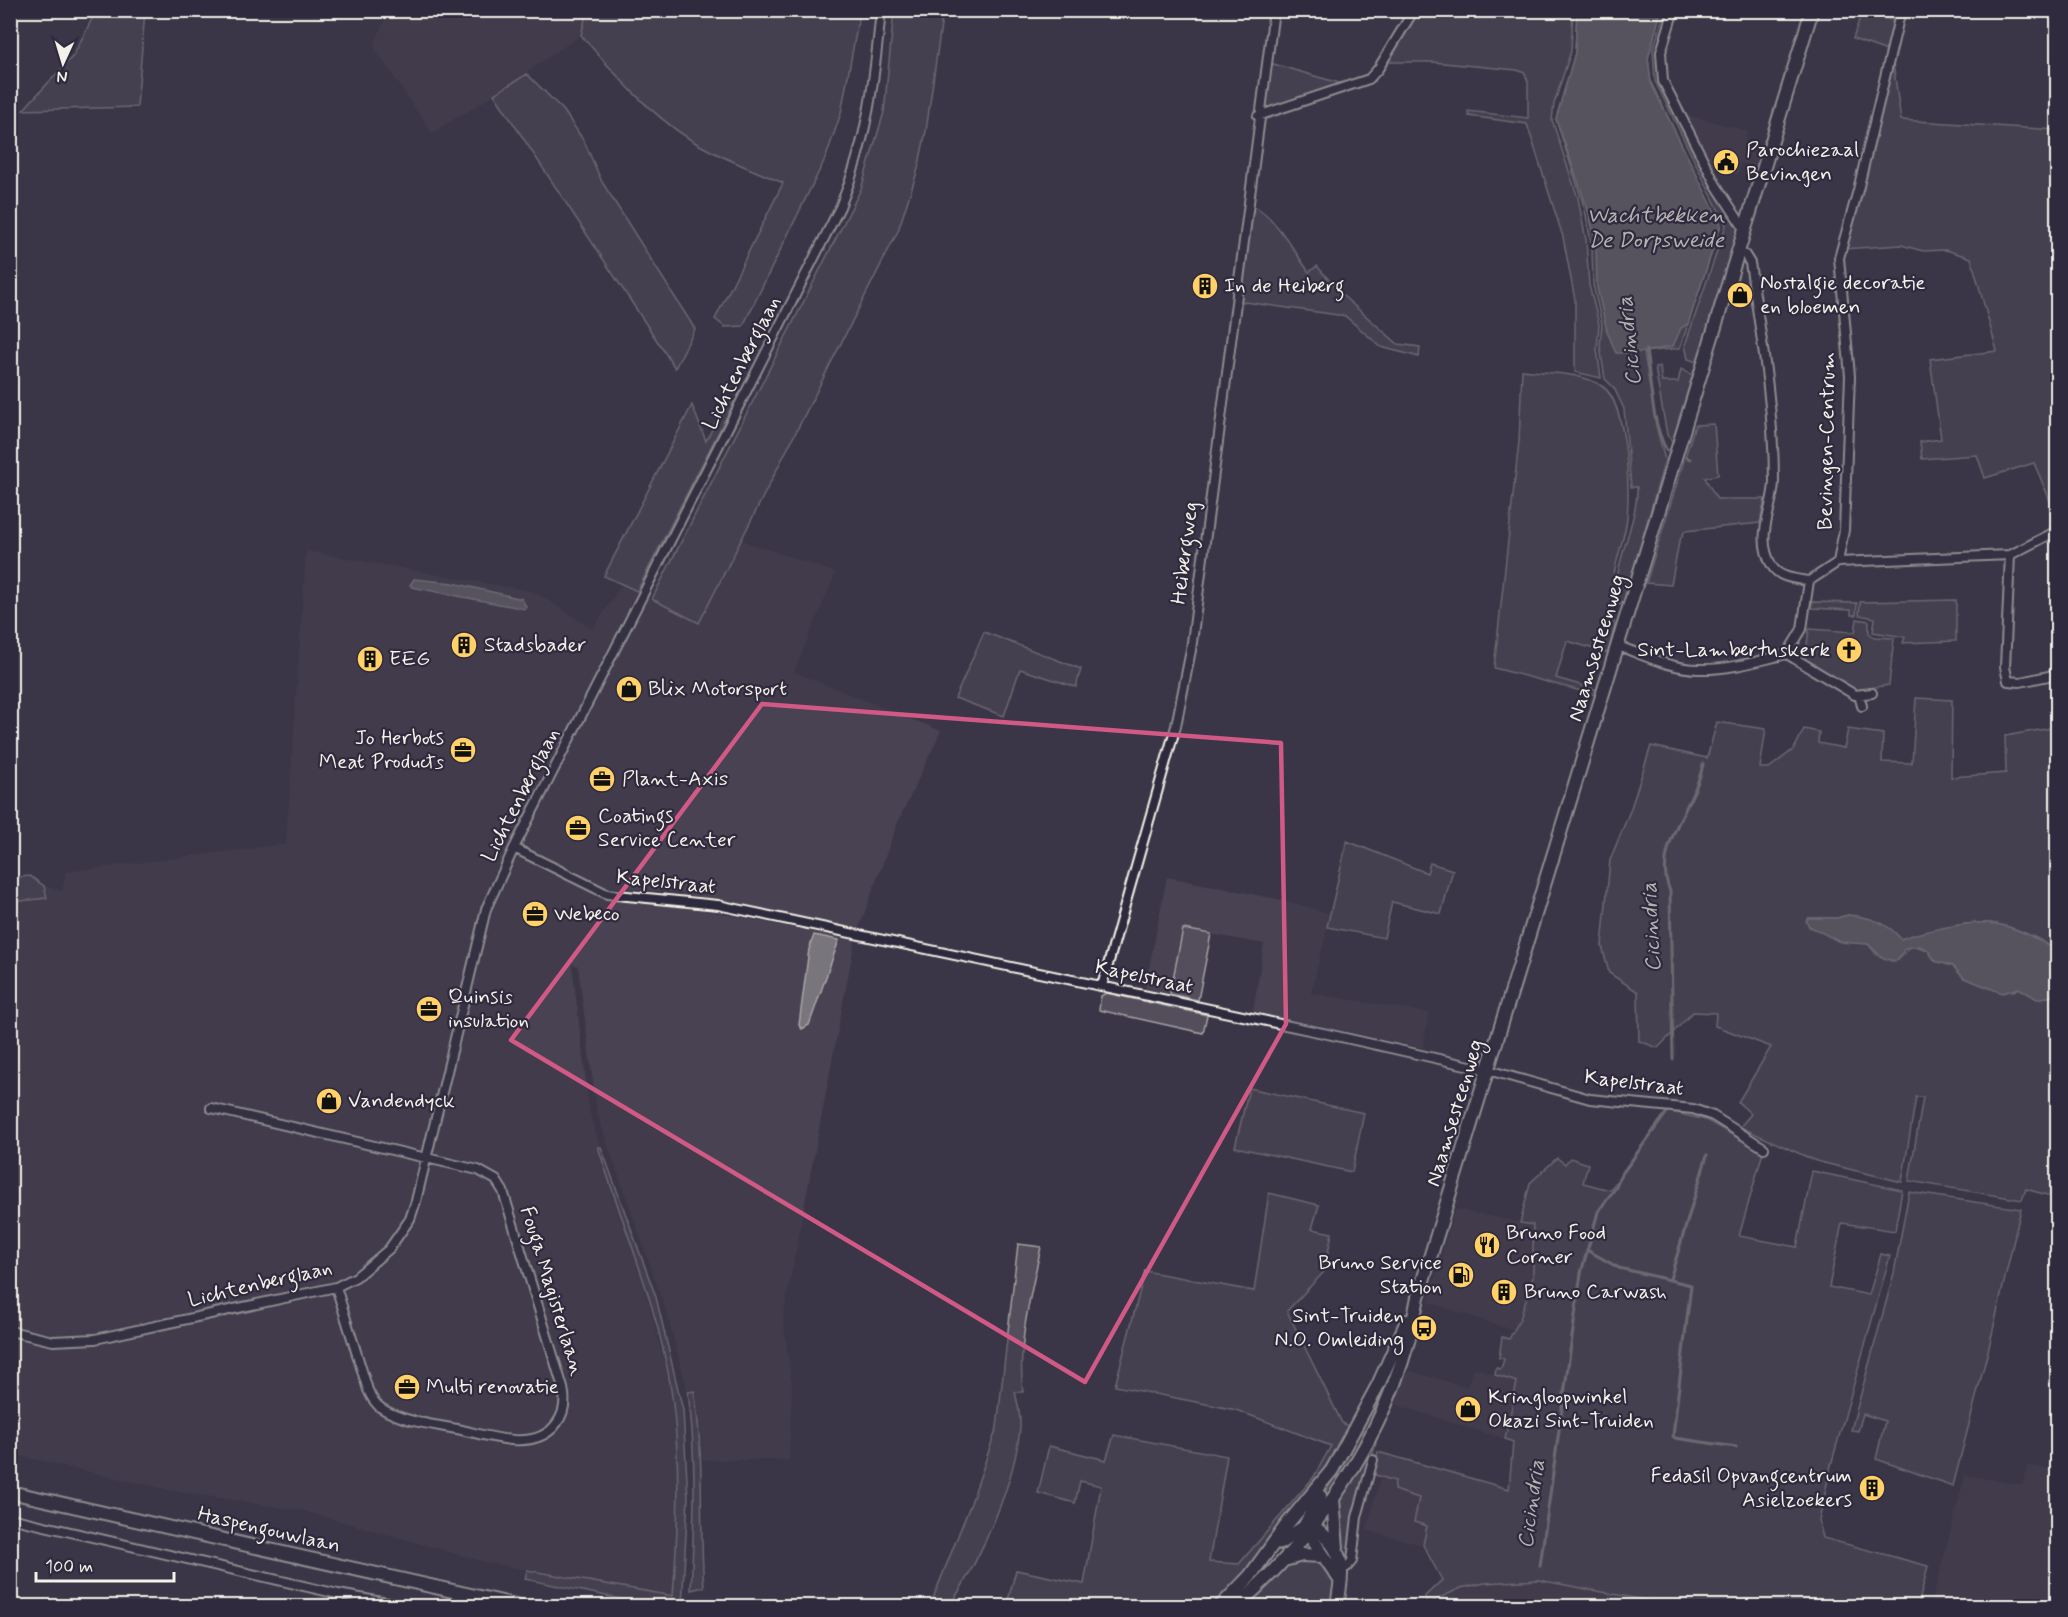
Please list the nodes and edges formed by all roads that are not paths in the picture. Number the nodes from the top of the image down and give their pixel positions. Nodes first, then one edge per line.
1 (881, 10) edge
2 (1274, 10) edge
3 (1414, 10) edge
4 (1674, 10) edge
5 (1812, 10) edge
6 (1901, 10) edge
7 (1258, 116) junction
8 (1745, 230) junction
9 (1738, 252) junction
10 (2054, 532) edge
11 (2058, 542) edge
12 (2010, 555) junction
13 (1838, 562) junction
14 (1809, 581) junction
15 (1618, 646) junction
16 (1786, 654) junction
17 (2058, 674) edge
18 (1872, 693) dead end
19 (1859, 695) junction
20 (1862, 706) dead end
21 (514, 848) junction
22 (1102, 986) junction
23 (1488, 1071) junction
24 (212, 1108) dead end
25 (1764, 1148) dead end
26 (427, 1157) junction
27 (336, 1287) junction
28 (1418, 1297) junction
29 (10, 1331) edge
30 (1373, 1460) dead end
31 (1332, 1470) junction
32 (10, 1492) edge
33 (1333, 1499) junction
34 (10, 1518) edge
35 (1308, 1529) junction
36 (1337, 1548) junction
37 (1323, 1556) junction
38 (1283, 1561) junction
39 (1340, 1574) junction
40 (1250, 1576) junction
41 (338, 1594) junction
42 (339, 1606) edge
43 (404, 1606) edge
44 (520, 1606) edge
45 (1221, 1606) edge
46 (1236, 1606) edge
47 (1337, 1606) edge

1 - 21 street, Lichtenberglaan
2 - 7 street, Heibergweg
3 - 7 street
4 - 8 street
5 - 8 main road, Naamsesteenweg
6 - 13 street, Bevingen-Centrum
7 - 22 street, Heibergweg
8 - 9 main road, Naamsesteenweg
9 - 14 street
9 - 15 main road, Naamsesteenweg
10 - 11 street
10 - 12 street
12 - 13 street
12 - 17 street
13 - 14 street
14 - 16 street
15 - 16 street
15 - 23 main road, Naamsesteenweg
16 - 19 street
18 - 19 street
19 - 20 street
21 - 22 street, Kapelstraat
21 - 26 street, Lichtenberglaan
22 - 23 street, Kapelstraat
23 - 25 street, Kapelstraat
23 - 28 main road, Naamsesteenweg
24 - 26 street, Fouga Magisterlaan
26 - 27 street, Lichtenberglaan
26 - 27 street, Fouga Magisterlaan
27 - 29 street, Lichtenberglaan
28 - 31 main road, Naamsesteenweg
28 - 33 main road, Naamsesteenweg
30 - 39 street
31 - 35 main road
31 - 40 main road, Naamsesteenweg
32 - 44 main road, Haspengouwlaan
33 - 35 main road, Naamsesteenweg
33 - 36 main road
34 - 41 street
35 - 36 main road
35 - 37 main road
35 - 38 main road
35 - 40 main road
36 - 39 main road
37 - 38 main road
37 - 39 main road
38 - 46 main road
39 - 47 main road
40 - 45 main road
41 - 42 street
41 - 43 street

